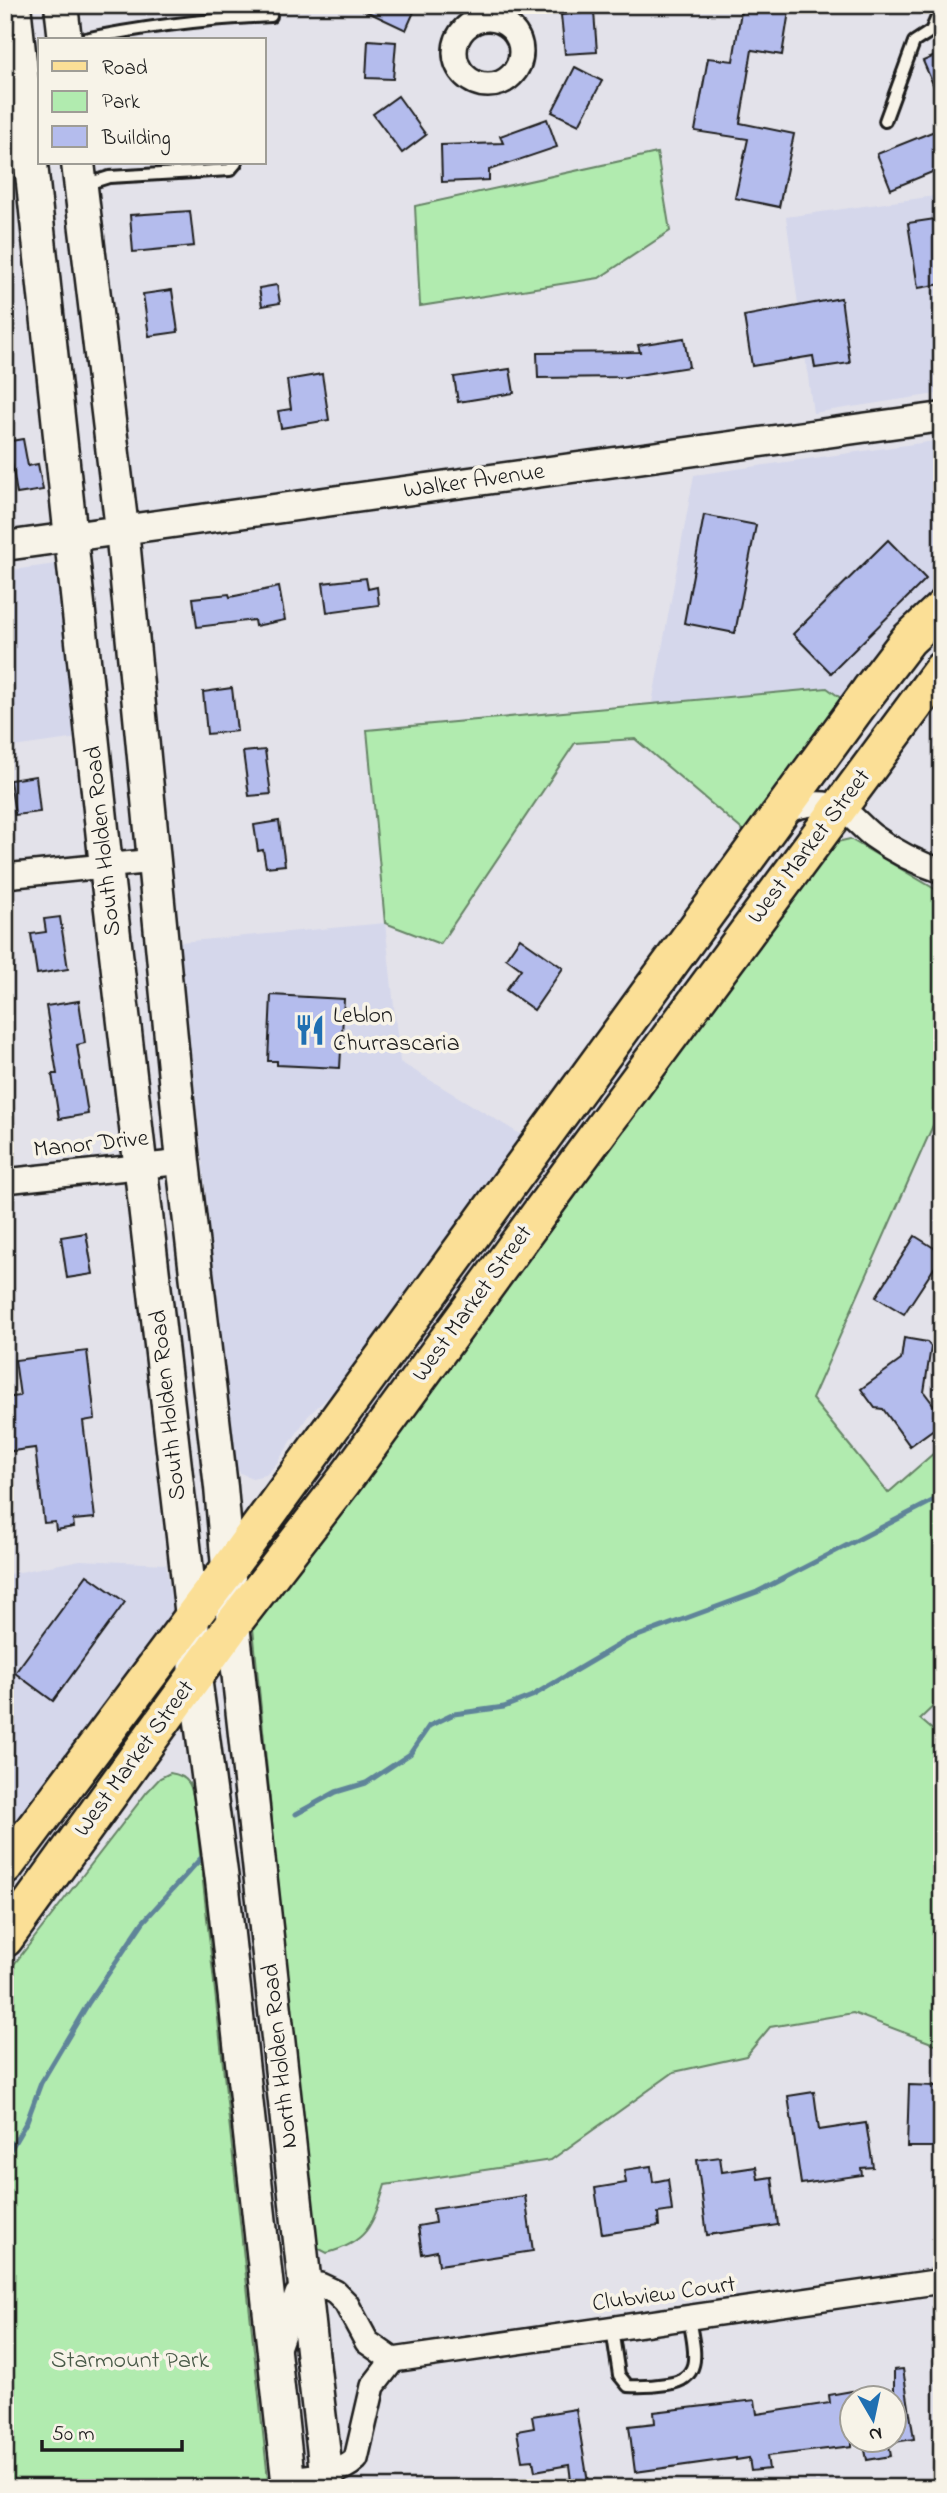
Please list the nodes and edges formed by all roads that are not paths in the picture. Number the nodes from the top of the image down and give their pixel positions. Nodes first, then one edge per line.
1 (14, 5) edge
2 (61, 5) edge
3 (942, 6) edge
4 (271, 16) dead end
5 (65, 38) edge
6 (89, 38) edge
7 (885, 121) dead end
8 (235, 164) edge
9 (80, 174) edge
10 (942, 417) edge
11 (122, 529) junction
12 (72, 537) junction
13 (5, 546) edge
14 (942, 608) edge
15 (942, 669) edge
16 (839, 808) junction
17 (780, 814) junction
18 (154, 861) junction
19 (106, 866) junction
20 (942, 871) edge
21 (5, 876) edge
22 (183, 1162) junction
23 (141, 1166) junction
24 (5, 1181) edge
25 (229, 1568) junction
26 (192, 1617) junction
27 (233, 1624) junction
28 (195, 1677) junction
29 (5, 1867) edge
30 (5, 1939) edge
31 (942, 2281) edge
32 (306, 2287) junction
33 (688, 2318) junction
34 (612, 2329) junction
35 (275, 2357) junction
36 (393, 2360) junction
37 (328, 2481) edge
38 (288, 2483) edge

1 - 12 main road, South Holden Road
2 - 5 main road
3 - 7 lane
4 - 6 lane
8 - 9 lane
9 - 11 main road, South Holden Road
10 - 11 street, Walker Avenue
11 - 12 street, Walker Avenue
11 - 18 main road, South Holden Road
12 - 13 street, Walker Avenue
12 - 19 main road, South Holden Road
14 - 17 main road, West Market Street
15 - 16 main road, West Market Street
16 - 17 street
16 - 20 street
16 - 27 main road, West Market Street
17 - 25 main road, West Market Street
18 - 19 street
18 - 22 main road, South Holden Road
19 - 21 street
19 - 23 main road, South Holden Road
22 - 23 street, Manor Drive
22 - 25 main road, South Holden Road
23 - 24 street, Manor Drive
23 - 26 main road, South Holden Road
25 - 26 main road, West Market Street
25 - 27 main road, South Holden Road
26 - 28 main road, South Holden Road
26 - 29 main road, West Market Street
27 - 28 main road, West Market Street
27 - 32 main road, North Holden Road
28 - 30 main road, West Market Street
28 - 35 main road, North Holden Road
31 - 33 street, Clubview Court
32 - 35 street
32 - 36 street
32 - 37 main road, North Holden Road
33 - 34 street, Clubview Court
33 - 34 lane
34 - 36 street, Clubview Court
35 - 38 main road, North Holden Road
36 - 37 street
37 - 38 street

